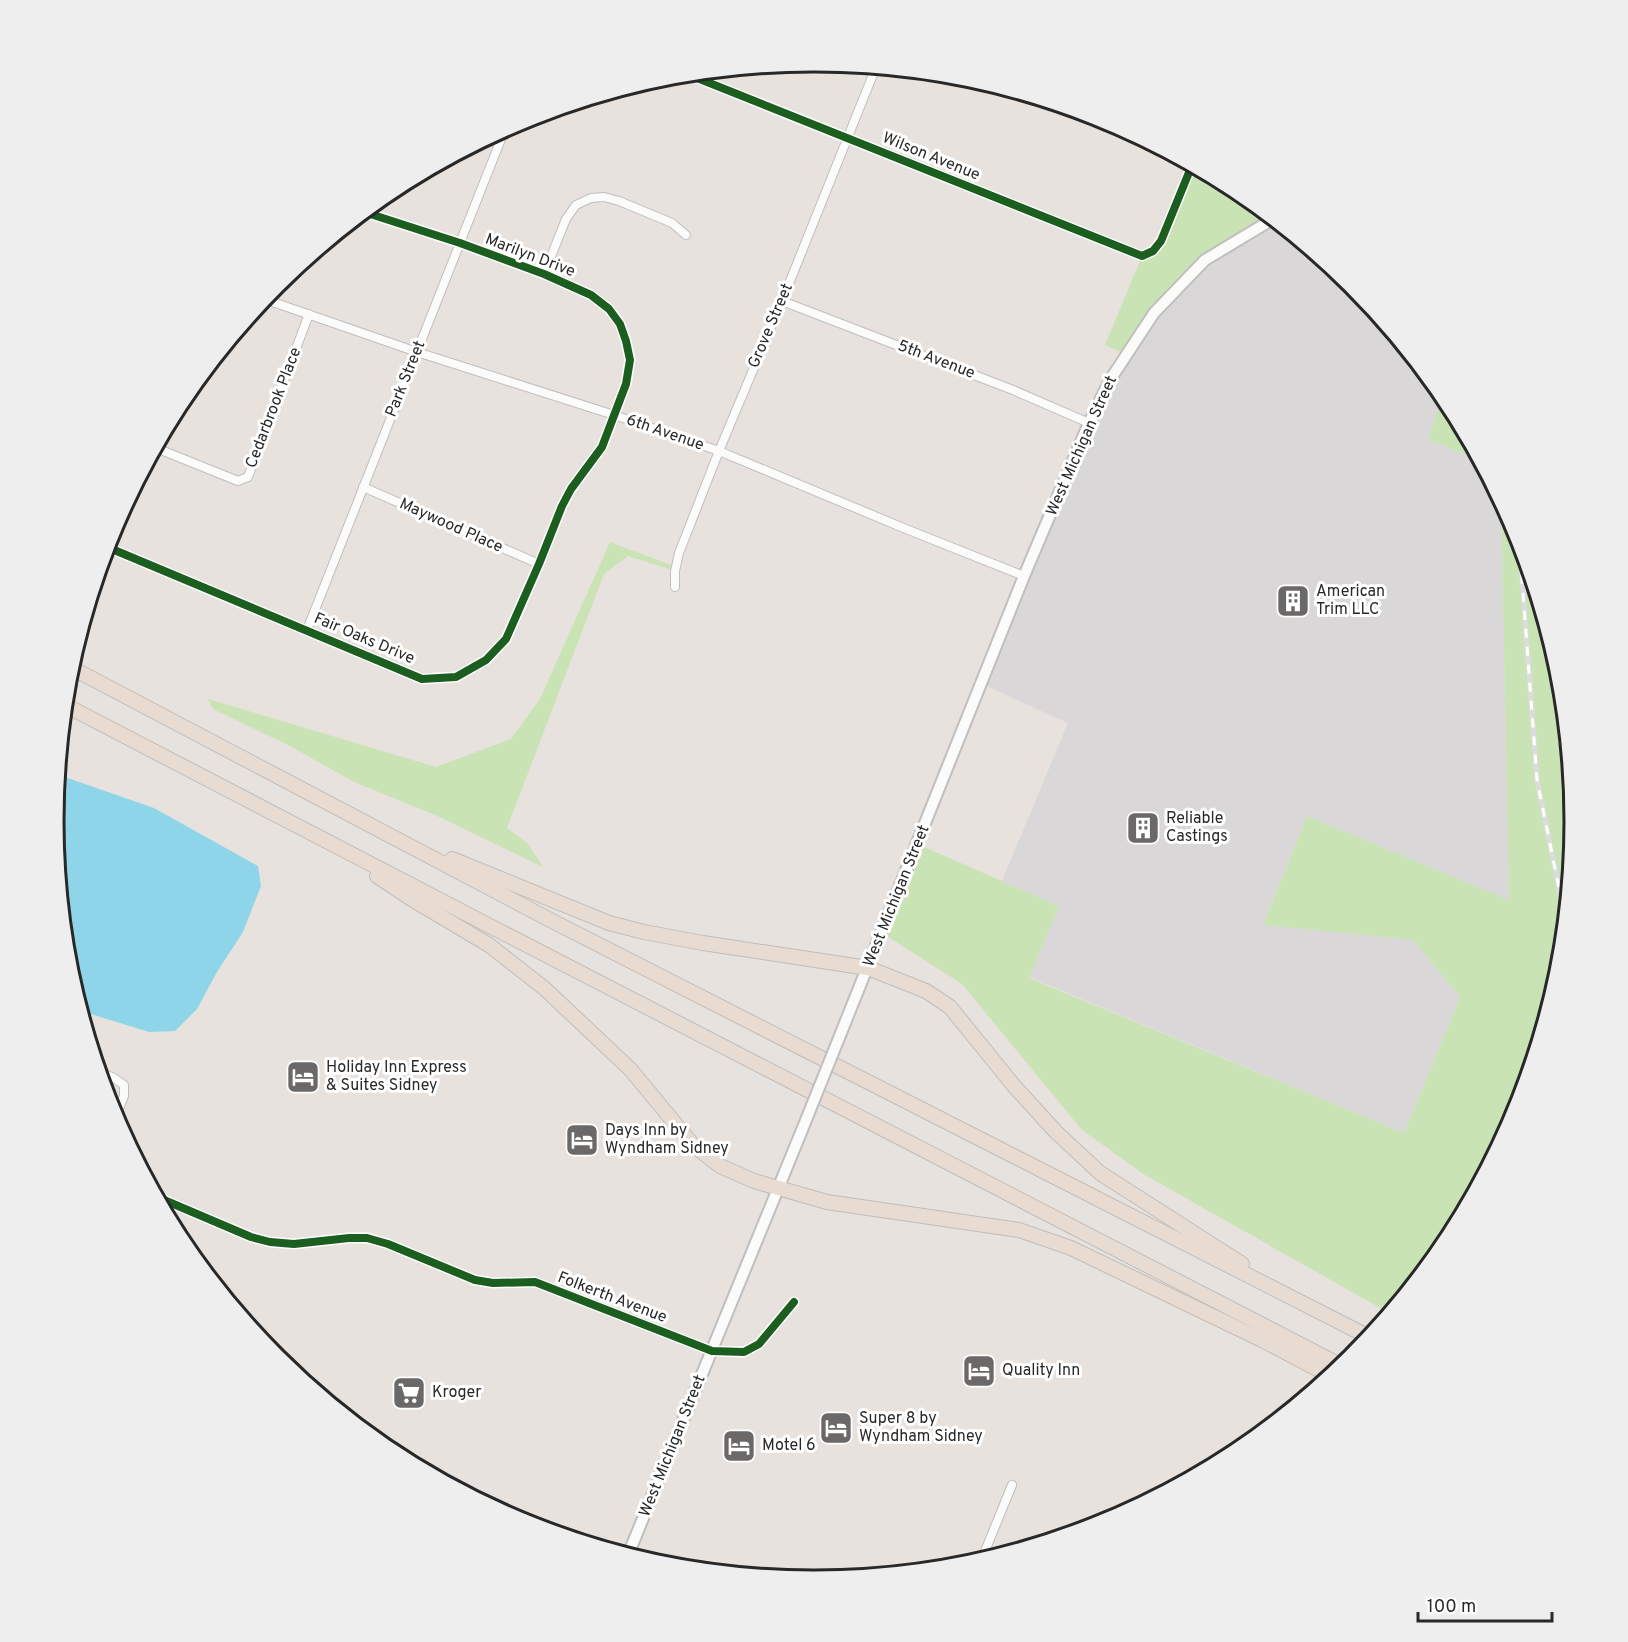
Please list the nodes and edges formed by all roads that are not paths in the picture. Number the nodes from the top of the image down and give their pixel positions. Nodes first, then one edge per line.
1 (873, 74) edge
2 (703, 80) edge
3 (847, 138) junction
4 (500, 141) edge
5 (1189, 172) edge
6 (374, 215) edge
7 (1266, 223) edge
8 (686, 235) dead end
9 (460, 243) junction
10 (544, 274) junction
11 (782, 301) junction
12 (273, 302) edge
13 (309, 314) junction
14 (417, 352) junction
15 (614, 415) junction
16 (1089, 423) junction
17 (163, 451) edge
18 (719, 451) junction
19 (363, 487) junction
20 (116, 551) edge
21 (539, 564) junction
22 (1024, 576) junction
23 (675, 587) dead end
24 (307, 630) junction
25 (80, 672) edge
26 (73, 709) edge
27 (378, 828) junction
28 (321, 838) junction
29 (868, 968) junction
30 (110, 1076) edge
31 (121, 1104) edge
32 (777, 1188) junction
33 (169, 1202) edge
34 (794, 1302) dead end
35 (1307, 1306) junction
36 (1362, 1332) edge
37 (712, 1351) junction
38 (1333, 1361) edge
39 (1322, 1372) edge
40 (1012, 1485) dead end
41 (631, 1548) edge
42 (985, 1550) edge

1 - 3 street, Grove Street
2 - 3 street, Wilson Avenue
3 - 5 street, Wilson Avenue
3 - 11 street, Grove Street
4 - 9 street, Park Street
6 - 9 street, Marilyn Drive
7 - 16 main road, West Michigan Street
8 - 10 street
9 - 10 street, Marilyn Drive
9 - 14 street, Park Street
10 - 15 street, Marilyn Drive
11 - 16 street, 5th Avenue
11 - 18 street, Grove Street
12 - 13 street, 6th Avenue
13 - 14 street, 6th Avenue
13 - 17 street, Cedarbrook Place
14 - 15 street, 6th Avenue
14 - 19 street, Park Street
15 - 18 street, 6th Avenue
15 - 21 street, Fair Oaks Drive
16 - 22 main road, West Michigan Street
18 - 22 street, 6th Avenue
18 - 23 street, Grove Street
19 - 21 street, Maywood Place
19 - 24 street, Park Street
20 - 24 street, Fair Oaks Drive
21 - 24 street, Fair Oaks Drive
22 - 29 main road, West Michigan Street
25 - 27 highway
26 - 28 highway
27 - 29 highway
27 - 35 highway
28 - 32 highway
28 - 38 highway
29 - 32 main road, West Michigan Street, bridge
29 - 35 highway
30 - 31 street
32 - 37 main road, West Michigan Street
32 - 39 highway
33 - 37 street, Folkerth Avenue
34 - 37 street, Folkerth Avenue
35 - 36 highway
37 - 41 main road, West Michigan Street
40 - 42 street

